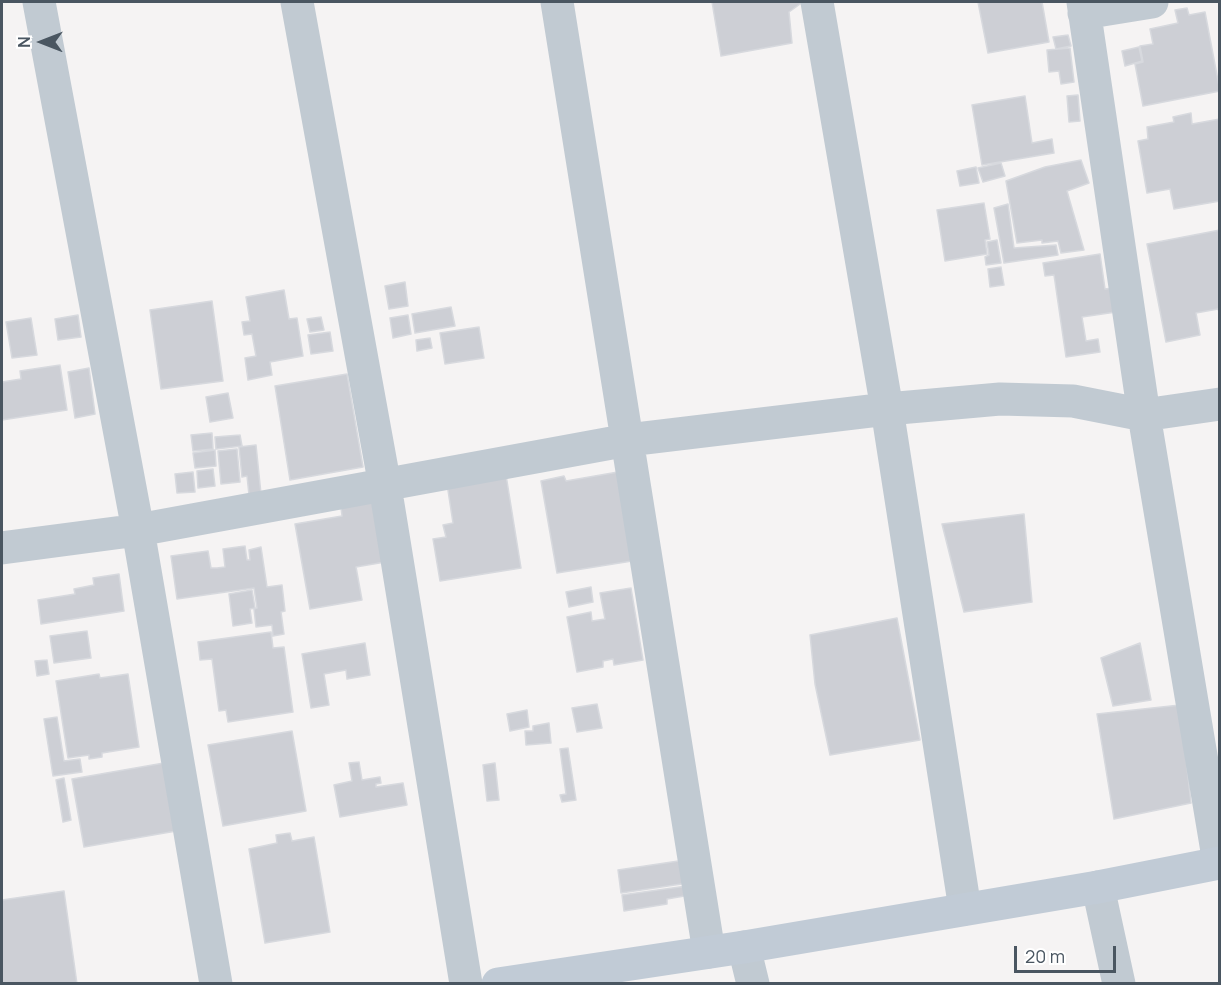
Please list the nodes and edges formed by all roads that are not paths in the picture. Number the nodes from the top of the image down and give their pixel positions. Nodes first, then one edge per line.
1 (39, 2) edge
2 (297, 2) edge
3 (557, 2) edge
4 (817, 2) edge
5 (1152, 2) edge
6 (1084, 7) edge
7 (1220, 404) edge
8 (887, 409) junction
9 (1144, 415) junction
10 (628, 440) junction
11 (385, 486) junction
12 (138, 531) junction
13 (2, 548) edge
14 (1219, 863) edge
15 (1098, 887) junction
16 (964, 909) junction
17 (744, 947) junction
18 (709, 952) junction
19 (216, 984) edge
20 (466, 984) edge
21 (498, 984) edge
22 (753, 984) edge
23 (1119, 984) edge

1 - 12 street
2 - 11 street
3 - 10 street
4 - 8 street
5 - 6 street
6 - 9 street
7 - 9 street
8 - 9 street
8 - 10 street
8 - 16 street
9 - 14 street
10 - 11 street
10 - 18 street
11 - 12 street
11 - 20 street
12 - 13 street
12 - 19 street
14 - 15 street
15 - 16 street
15 - 23 street
16 - 17 street
17 - 18 street
17 - 22 street
18 - 21 street

